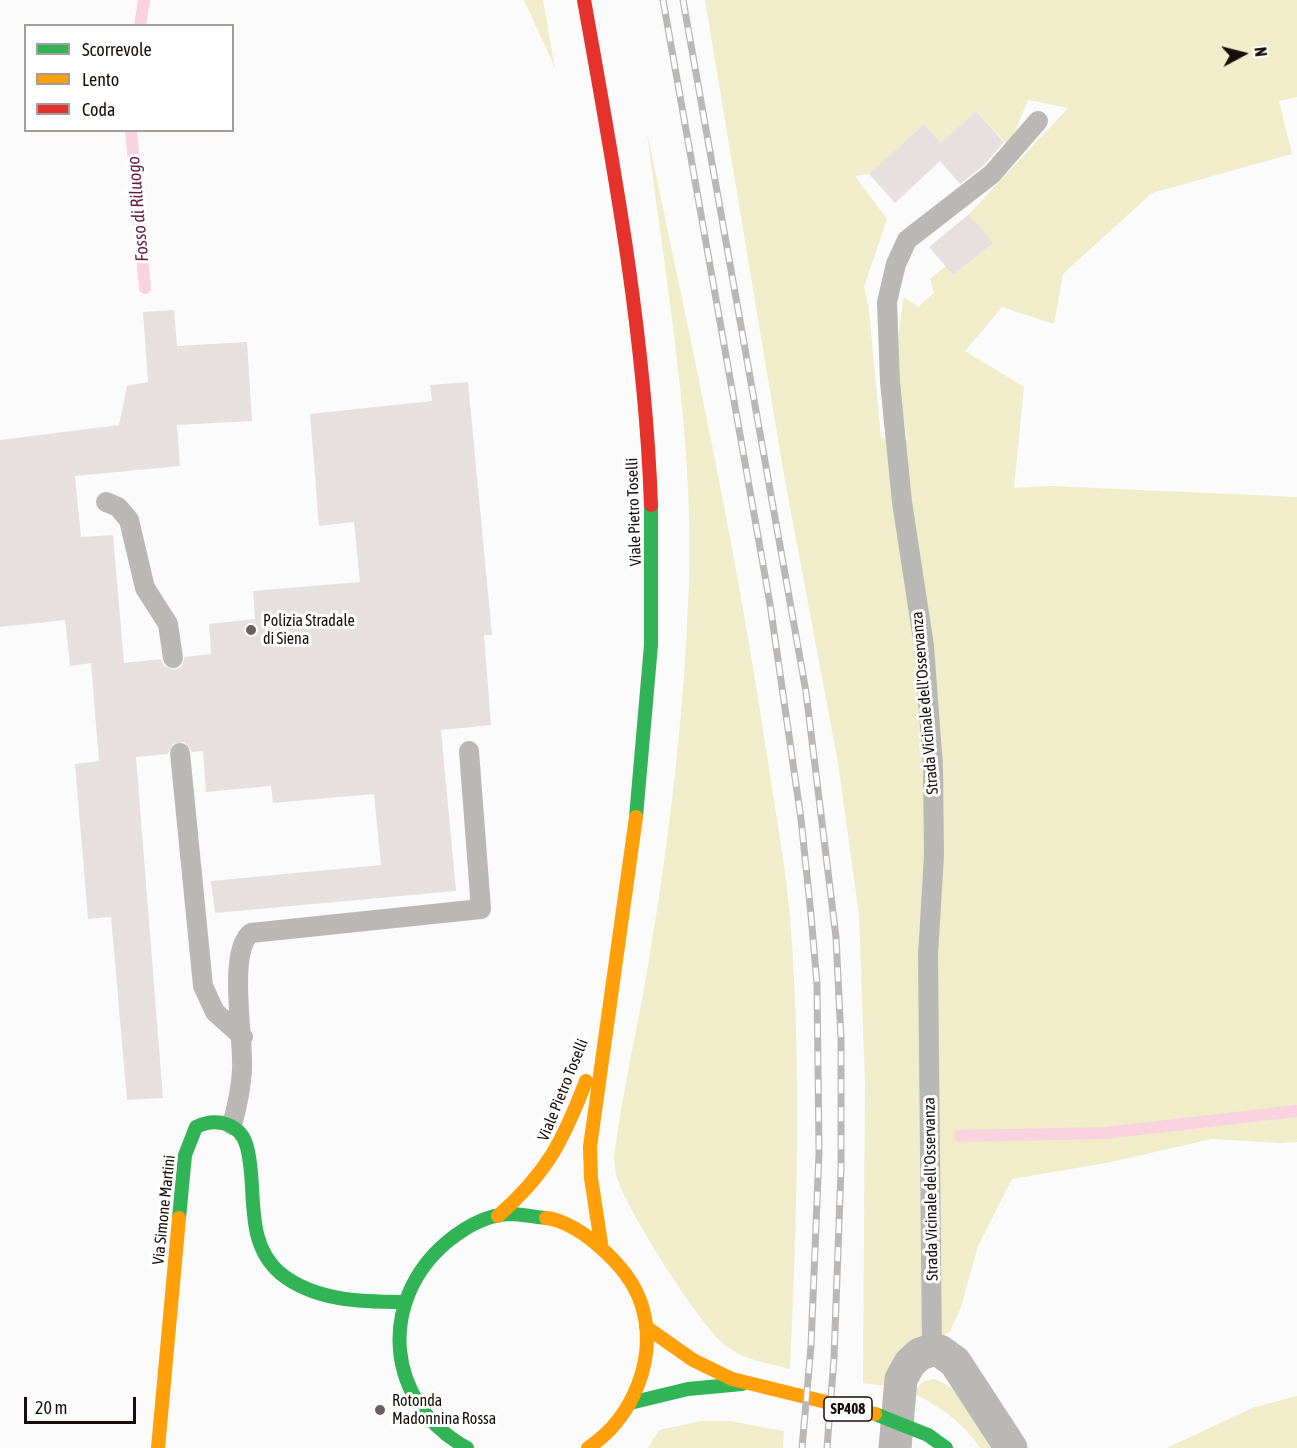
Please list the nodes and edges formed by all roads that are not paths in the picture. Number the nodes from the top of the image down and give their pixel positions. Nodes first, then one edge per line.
1 (585, 0) edge
2 (1038, 121) dead end
3 (106, 502) dead end
4 (173, 658) dead end
5 (469, 751) dead end
6 (180, 753) dead end
7 (607, 1026) junction
8 (243, 1037) junction
9 (232, 1125) junction
10 (498, 1216) junction
11 (601, 1243) junction
12 (403, 1302) junction
13 (646, 1327) junction
14 (932, 1350) junction
15 (744, 1383) junction
16 (630, 1403) junction
17 (443, 1433) junction
18 (895, 1447) edge
19 (158, 1448) edge
20 (446, 1448) edge
21 (467, 1448) edge
22 (588, 1448) edge
23 (946, 1448) edge
24 (1011, 1448) edge

1 - 7 main road, Viale Pietro Toselli
2 - 14 lane, Strada Vicinale dell'Osservanza
3 - 4 lane
5 - 8 lane
6 - 8 lane
7 - 10 main road, Viale Pietro Toselli
7 - 11 main road, Viale Pietro Toselli
8 - 9 lane
9 - 12 main road
9 - 19 main road, Via Simone Martini
10 - 11 main road, Viale Pietro Toselli
10 - 12 main road, Viale Pietro Toselli
11 - 13 main road, Viale Pietro Toselli
12 - 17 main road, Viale Pietro Toselli
13 - 15 main road
13 - 16 main road, Viale Pietro Toselli
14 - 18 street
14 - 24 street
15 - 16 main road
15 - 23 main road, SP408
16 - 22 main road, Viale Pietro Toselli
17 - 20 main road, Viale Pietro Toselli
17 - 21 main road, Viale Pietro Toselli

